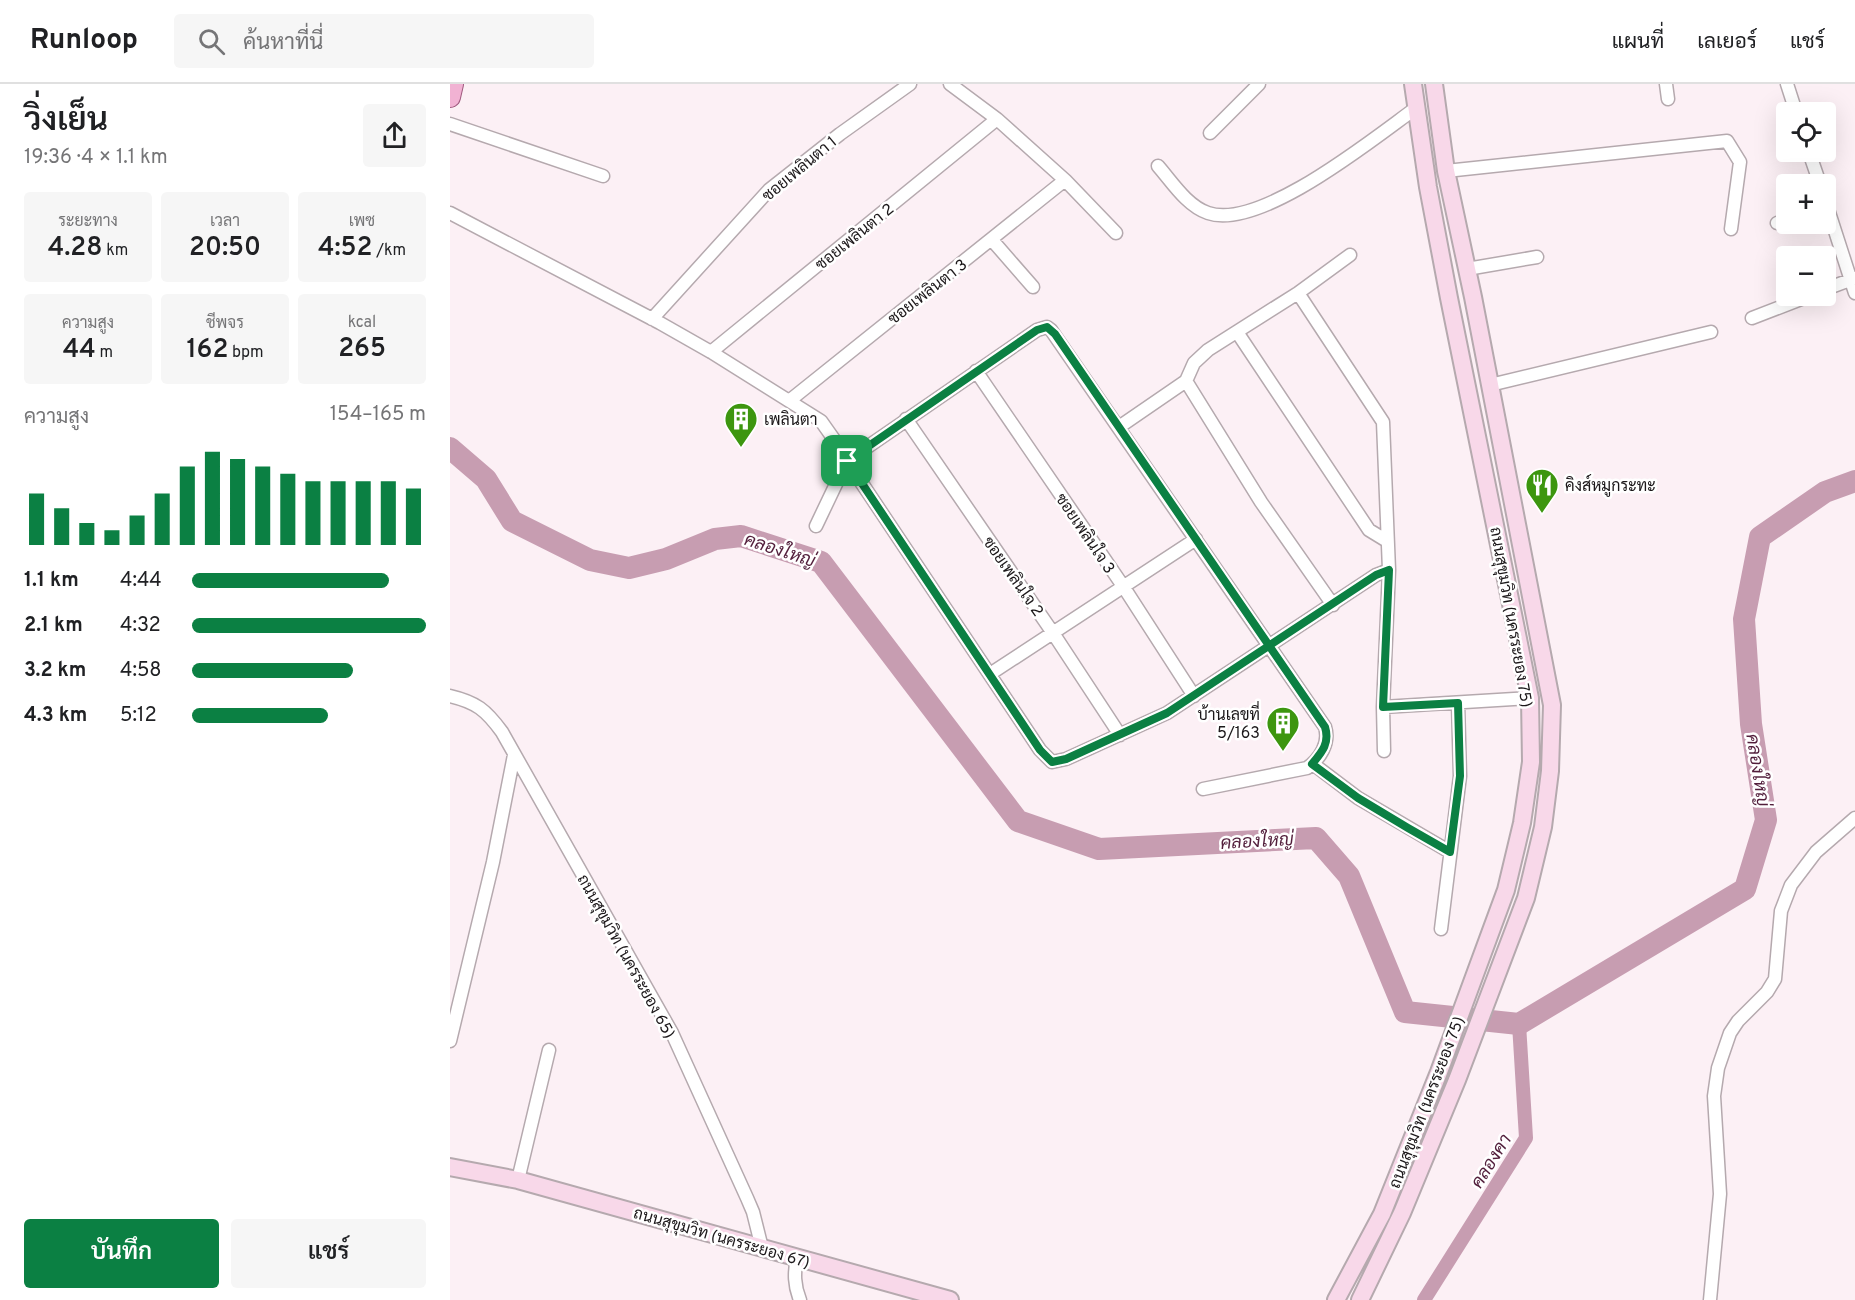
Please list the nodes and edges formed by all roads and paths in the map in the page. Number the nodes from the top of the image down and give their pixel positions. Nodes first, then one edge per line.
1 (453, 84) edge
2 (910, 84) edge
3 (950, 84) edge
4 (1258, 84) edge
5 (1403, 84) edge
6 (1434, 84) edge
7 (1666, 84) edge
8 (1787, 84) edge
9 (450, 97) edge
10 (1415, 97) edge
11 (1668, 99) dead end
12 (1793, 102) edge
13 (997, 119) junction
14 (450, 124) edge
15 (1210, 133) dead end
16 (1158, 166) dead end
17 (1446, 171) junction
18 (603, 176) dead end
19 (1065, 180) junction
20 (450, 213) edge
21 (1731, 229) dead end
22 (1116, 233) dead end
23 (1836, 233) edge
24 (992, 240) junction
25 (1350, 255) dead end
26 (1537, 257) dead end
27 (1467, 269) junction
28 (1853, 278) edge
29 (1836, 285) edge
30 (1033, 287) dead end
31 (1298, 293) junction
32 (1855, 293) edge
33 (1783, 306) edge
34 (1752, 318) dead end
35 (652, 319) junction
36 (1237, 332) junction
37 (1711, 332) dead end
38 (711, 352) junction
39 (976, 371) junction
40 (1186, 381) junction
41 (1490, 385) junction
42 (789, 401) junction
43 (906, 420) junction
44 (1119, 426) junction
45 (847, 461) junction
46 (1505, 465) junction
47 (1484, 469) junction
48 (816, 526) dead end
49 (1196, 539) junction
50 (1387, 541) junction
51 (1389, 570) junction
52 (1123, 586) junction
53 (1333, 605) junction
54 (1053, 633) junction
55 (1270, 646) junction
56 (990, 675) junction
57 (450, 696) edge
58 (1194, 696) junction
59 (1530, 698) junction
60 (1458, 703) junction
61 (1383, 707) junction
62 (1120, 735) junction
63 (1384, 751) dead end
64 (514, 755) junction
65 (1312, 764) junction
66 (1203, 789) dead end
67 (1855, 818) edge
68 (1450, 852) junction
69 (1440, 928) dead end
70 (450, 1041) edge
71 (549, 1050) dead end
72 (450, 1156) edge
73 (450, 1167) edge
74 (493, 1174) junction
75 (518, 1180) junction
76 (762, 1248) junction
77 (797, 1258) junction
78 (800, 1300) edge
79 (950, 1300) edge
80 (1336, 1300) edge
81 (1360, 1300) edge
82 (1710, 1300) edge

1 - 9 main road
2 - 35 street, ซอยเพลินตา 1
3 - 13 street
4 - 15 street
5 - 10 street
6 - 17 street, ถนนสุขุมวิท (นครระยอง 75)
7 - 11 street
8 - 12 street
10 - 16 street
10 - 47 street, ถนนสุขุมวิท (นครระยอง 75)
13 - 19 street
13 - 38 street, ซอยเพลินตา 2
14 - 18 street
17 - 21 street
17 - 27 street, ถนนสุขุมวิท (นครระยอง 75)
19 - 22 street
19 - 24 street, ซอยเพลินตา 3
20 - 35 street
23 - 28 street
24 - 30 street
24 - 42 street, ซอยเพลินตา 3
25 - 31 street
26 - 27 street
27 - 41 street, ถนนสุขุมวิท (นครระยอง 75)
28 - 29 street
28 - 32 street
31 - 36 street
31 - 50 street
33 - 34 street
35 - 38 street
36 - 40 street
36 - 50 street
37 - 41 street
38 - 42 street
39 - 43 street
39 - 44 street
39 - 52 street, ซอยเพลินใจ 3
40 - 44 street
40 - 53 street
41 - 46 street, ถนนสุขุมวิท (นครระยอง 75)
42 - 45 street
43 - 45 street
43 - 54 street, ซอยเพลินใจ 2
44 - 49 street
45 - 48 street
45 - 56 street
46 - 47 street
46 - 81 street, ถนนสุขุมวิท (นครระยอง 75)
47 - 59 street, ถนนสุขุมวิท (นครระยอง 75)
49 - 52 street
49 - 55 street
50 - 51 street
51 - 53 street
51 - 61 street
52 - 54 street
52 - 58 street, ซอยเพลินใจ 3
53 - 55 street
54 - 56 street
54 - 62 street, ซอยเพลินใจ 2
55 - 58 street
55 - 65 street
56 - 62 street
57 - 64 street, ถนนสุขุมวิท (นครระยอง 65)
58 - 62 street
59 - 60 street
59 - 80 street, ถนนสุขุมวิท (นครระยอง 75)
60 - 61 street
60 - 68 street
61 - 63 street
64 - 70 street
64 - 76 street, ถนนสุขุมวิท (นครระยอง 65)
65 - 66 street
65 - 68 street
67 - 82 street
68 - 69 street
71 - 75 street
72 - 74 street, ถนนสุขุมวิท (นครระยอง 67)
73 - 74 street, ถนนสุขุมวิท (นครระยอง 67)
74 - 75 street, ถนนสุขุมวิท (นครระยอง 67)
75 - 76 street, ถนนสุขุมวิท (นครระยอง 67)
76 - 77 street, ถนนสุขุมวิท (นครระยอง 67)
77 - 78 street
77 - 79 street, ถนนสุขุมวิท (นครระยอง 67)

